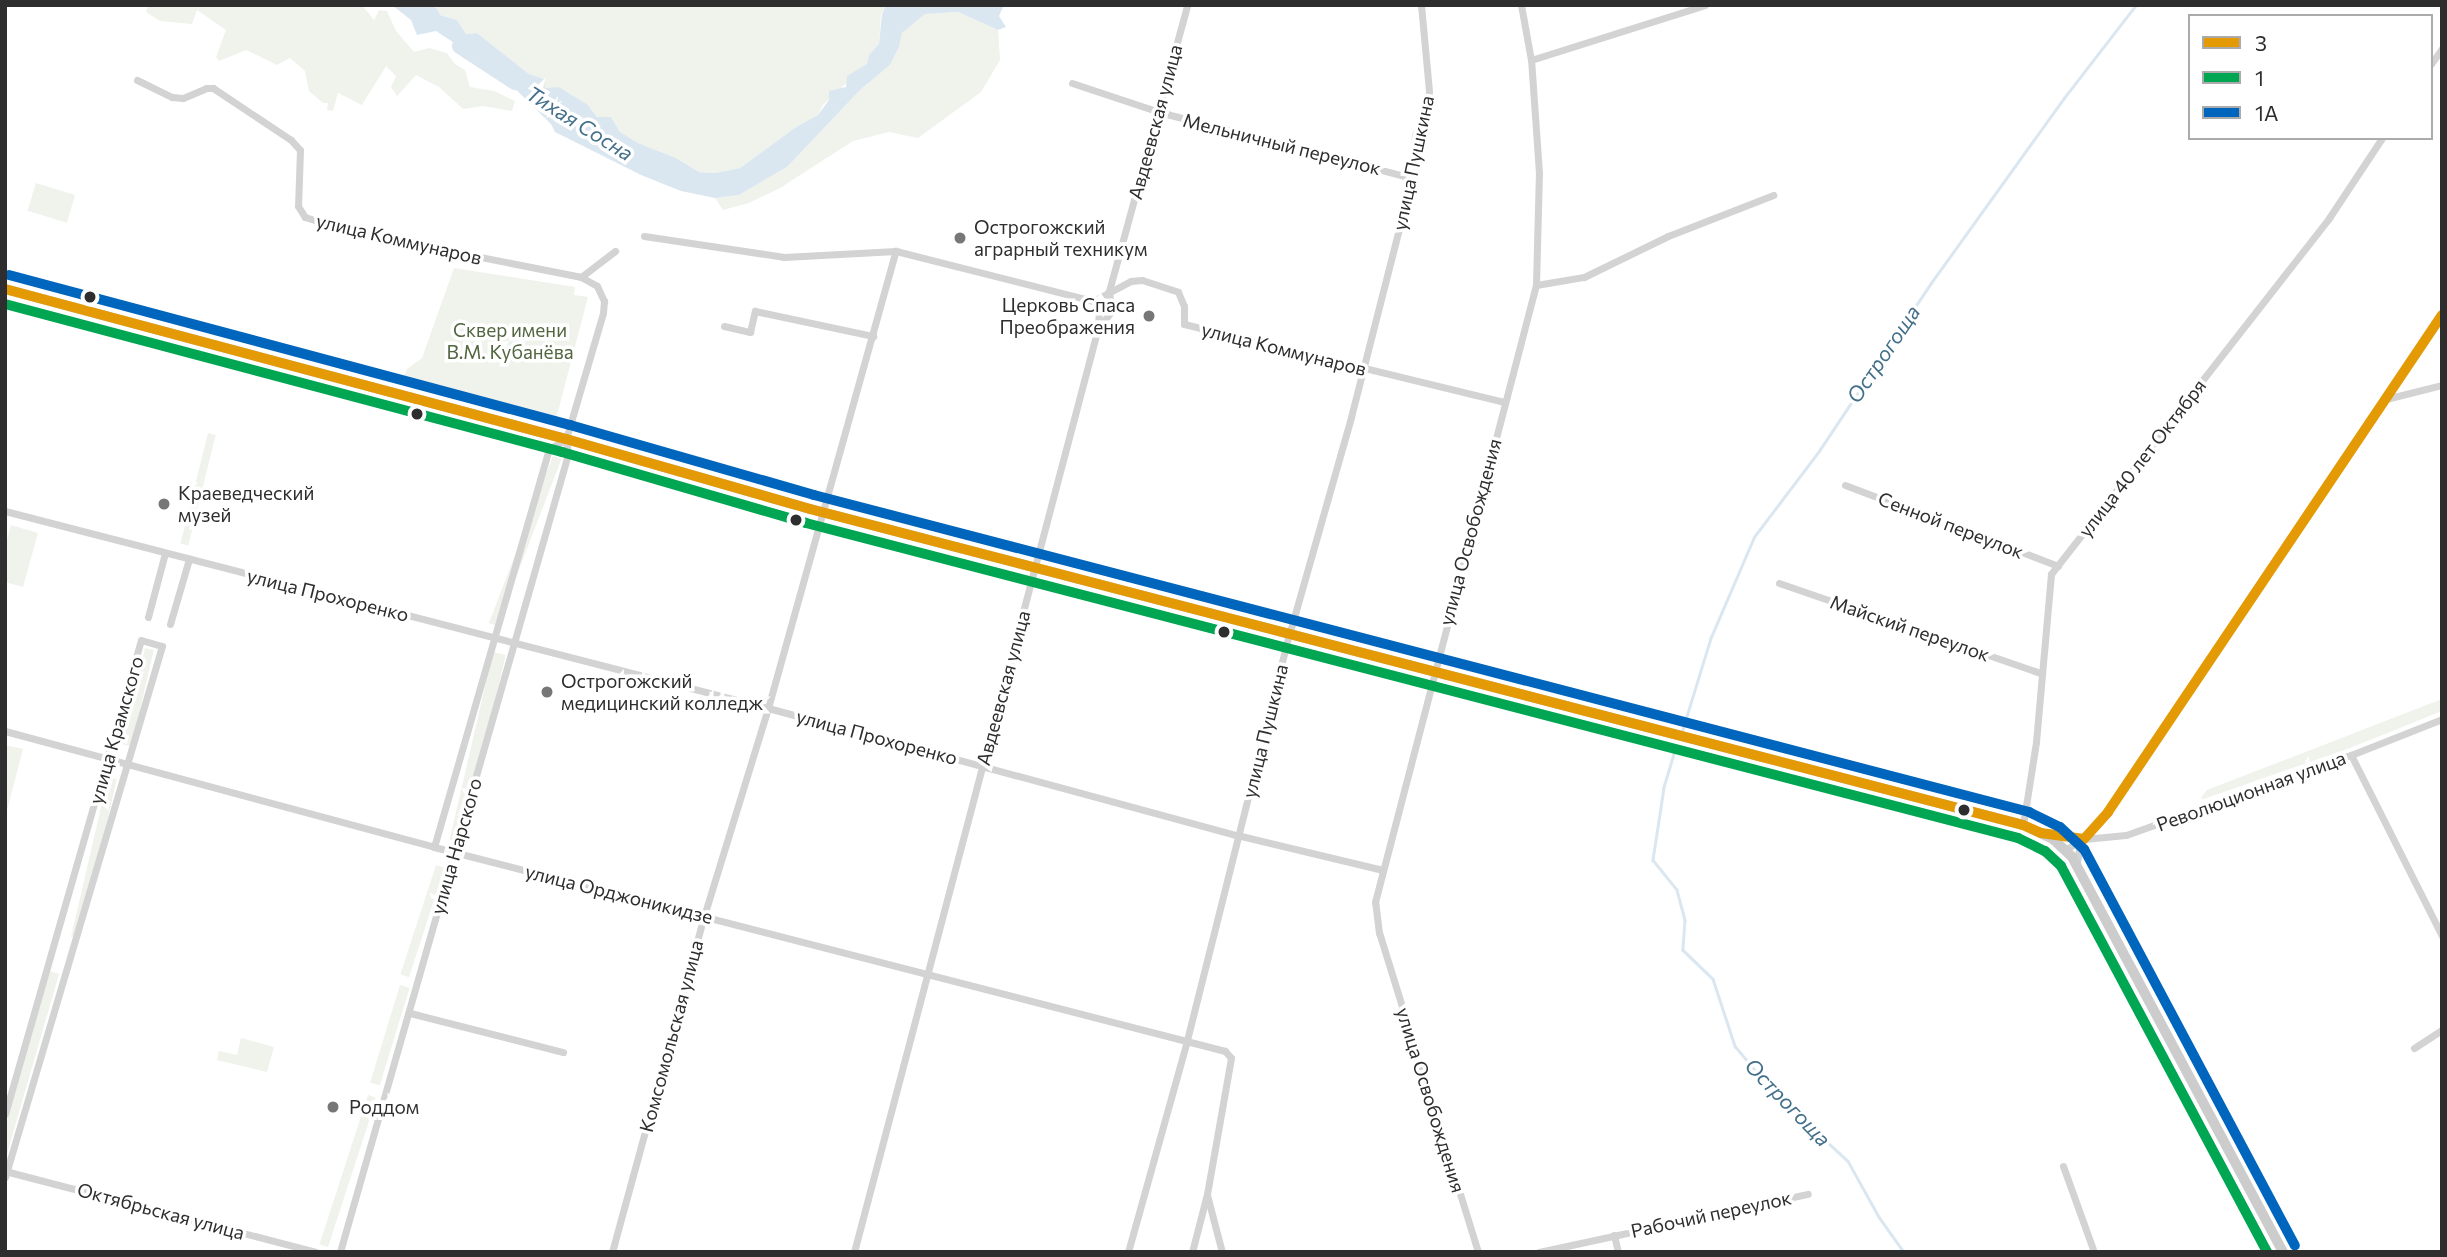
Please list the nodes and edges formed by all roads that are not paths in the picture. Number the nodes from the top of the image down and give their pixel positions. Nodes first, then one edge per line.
1 (1187, 5) edge
2 (1421, 5) edge
3 (1521, 5) edge
4 (1705, 5) edge
5 (1531, 60) junction
6 (137, 80) dead end
7 (1072, 83) dead end
8 (1159, 112) junction
9 (2381, 140) edge
10 (1412, 178) junction
11 (1773, 195) dead end
12 (644, 236) dead end
13 (615, 251) dead end
14 (897, 251) junction
15 (581, 277) junction
16 (1536, 285) junction
17 (5, 289) edge
18 (1110, 291) junction
19 (2442, 315) edge
20 (724, 326) dead end
21 (1098, 328) junction
22 (873, 336) junction
23 (1362, 369) junction
24 (2442, 385) edge
25 (2386, 400) junction
26 (1504, 402) junction
27 (566, 439) junction
28 (1845, 485) dead end
29 (5, 511) edge
30 (823, 512) junction
31 (165, 553) junction
32 (189, 559) junction
33 (2057, 566) junction
34 (1036, 567) junction
35 (1779, 583) dead end
36 (148, 617) dead end
37 (170, 624) dead end
38 (1289, 635) junction
39 (494, 637) junction
40 (513, 642) junction
41 (1433, 671) junction
42 (2041, 673) junction
43 (768, 708) junction
44 (2442, 719) edge
45 (5, 731) edge
46 (2351, 755) junction
47 (108, 759) junction
48 (126, 764) junction
49 (982, 765) junction
50 (2023, 825) junction
51 (2041, 833) junction
52 (1237, 835) junction
53 (2084, 839) junction
54 (434, 847) junction
55 (2066, 849) junction
56 (454, 852) junction
57 (2077, 865) junction
58 (1383, 870) junction
59 (704, 916) junction
60 (2442, 936) edge
61 (54, 947) junction
62 (71, 952) junction
63 (926, 975) junction
64 (410, 1013) junction
65 (2442, 1030) edge
66 (1186, 1040) junction
67 (2414, 1048) dead end
68 (563, 1052) dead end
69 (5, 1114) edge
70 (2063, 1166) dead end
71 (6, 1173) edge
72 (1206, 1194) junction
73 (1808, 1194) dead end
74 (1614, 1235) junction
75 (316, 1252) edge
76 (340, 1252) edge
77 (612, 1252) edge
78 (854, 1252) edge
79 (1128, 1252) edge
80 (1192, 1252) edge
81 (1222, 1252) edge
82 (1478, 1252) edge
83 (1539, 1252) edge
84 (1618, 1252) edge
85 (2094, 1252) edge
86 (2283, 1252) edge

1 - 8 street, Авдеевская улица
2 - 10 street, улица Пушкина
3 - 5 street, улица Освобождения
4 - 5 street
5 - 16 street, улица Освобождения
6 - 15 street, улица Коммунаров
7 - 8 street, Мельничный переулок
8 - 10 street, Мельничный переулок
8 - 18 street, Авдеевская улица
9 - 33 street, улица 40 лет Октября
10 - 23 street, улица Пушкина
11 - 16 street
12 - 14 street, улица Коммунаров
13 - 15 street
14 - 18 street, улица Коммунаров
14 - 22 street, Комсомольская улица
15 - 27 street, улица Нарского
16 - 26 street, улица Освобождения
17 - 27 main road
18 - 21 street, Авдеевская улица
18 - 21 street
18 - 23 street, улица Коммунаров
19 - 25 street
20 - 22 street
21 - 34 street, Авдеевская улица
22 - 30 street, Комсомольская улица
23 - 26 street, улица Коммунаров
23 - 38 street, улица Пушкина
24 - 25 street
25 - 53 street
26 - 41 street, улица Освобождения
27 - 30 main road
27 - 39 street, улица Нарского
27 - 40 street, улица Нарского
28 - 33 street, Сенной переулок
29 - 31 street, улица Прохоренко
30 - 34 main road
30 - 43 street, Комсомольская улица
31 - 32 street, улица Прохоренко
31 - 36 street
32 - 37 street
32 - 39 street, улица Прохоренко
33 - 42 street, улица 40 лет Октября
34 - 38 main road
34 - 49 street, Авдеевская улица
35 - 42 street, Майский переулок
38 - 41 main road
38 - 52 street, улица Пушкина
39 - 40 street, улица Прохоренко
39 - 54 street, улица Нарского
40 - 43 street, улица Прохоренко
40 - 56 street, улица Нарского
41 - 50 main road
41 - 58 street, улица Освобождения
42 - 50 street, улица 40 лет Октября
43 - 49 street, улица Прохоренко
43 - 59 street, Комсомольская улица
44 - 46 street, Революционная улица
45 - 47 street, улица Орджоникидзе
46 - 53 street, Революционная улица
46 - 60 street
47 - 48 street, улица Орджоникидзе
47 - 48 street, улица Крамского
47 - 61 street, улица Крамского
48 - 54 street, улица Орджоникидзе
48 - 62 street, улица Крамского
49 - 52 street, улица Прохоренко
49 - 63 street, Авдеевская улица
50 - 51 main road
51 - 53 street
51 - 55 main road
52 - 58 street, улица Прохоренко
52 - 66 street, улица Пушкина
53 - 55 street
53 - 57 street
54 - 56 street, улица Орджоникидзе
55 - 57 main road
56 - 59 street, улица Орджоникидзе
56 - 64 street, улица Нарского
57 - 86 main road
58 - 82 street, улица Освобождения
59 - 63 street, улица Орджоникидзе
59 - 77 street, Комсомольская улица
61 - 62 street
61 - 69 street, улица Крамского
62 - 71 street, улица Крамского
63 - 66 street, улица Орджоникидзе
63 - 78 street, Авдеевская улица
64 - 68 street
64 - 76 street, улица Нарского
65 - 67 street
66 - 72 street, улица Орджоникидзе
66 - 79 street, улица Пушкина
70 - 85 street
71 - 75 street, Октябрьская улица
72 - 80 street
72 - 81 street
73 - 74 street, Рабочий переулок
74 - 83 street, Рабочий переулок
74 - 84 street, Рабочий переулок

